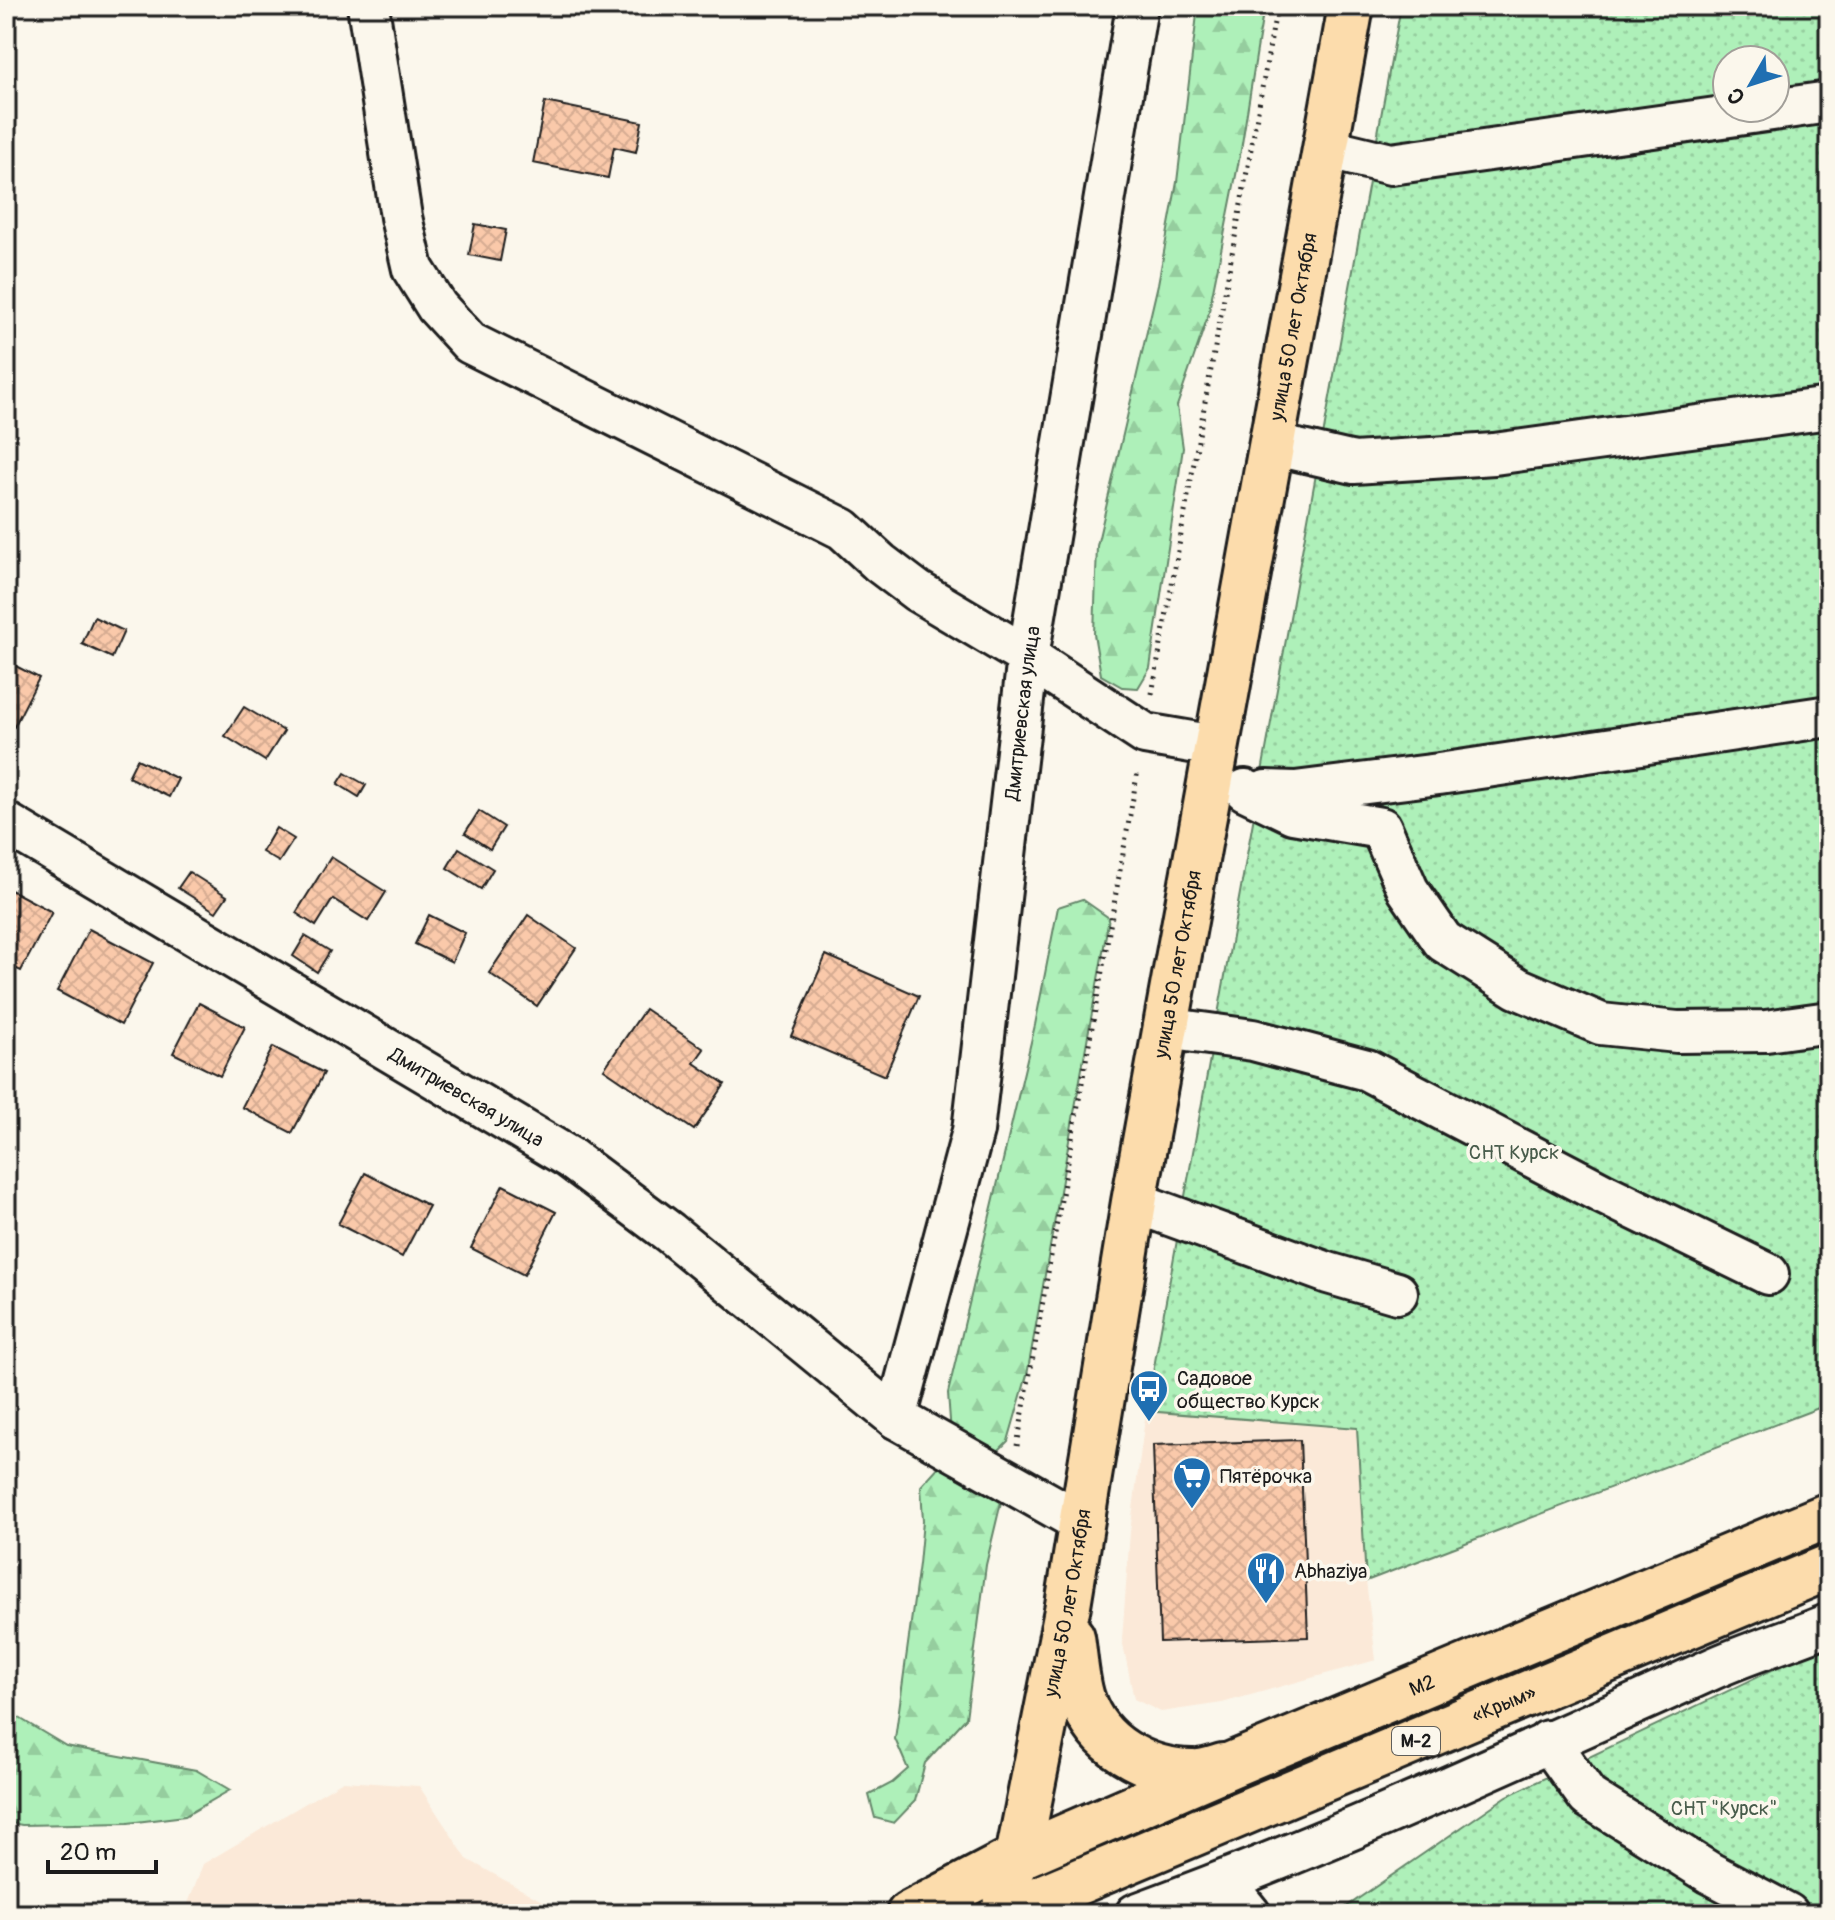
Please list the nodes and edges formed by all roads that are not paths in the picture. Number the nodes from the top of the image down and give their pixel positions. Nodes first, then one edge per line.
1 (368, 6) edge
2 (1137, 6) edge
3 (1351, 6) edge
4 (1829, 102) edge
5 (1325, 148) junction
6 (1829, 408) edge
7 (1271, 444) junction
8 (1028, 657) junction
9 (1829, 716) edge
10 (1215, 746) junction
11 (1227, 789) junction
12 (6, 823) edge
13 (1829, 1022) edge
14 (1165, 1028) junction
15 (1134, 1202) junction
16 (1768, 1274) dead end
17 (1397, 1293) dead end
18 (896, 1418) junction
19 (1829, 1515) edge
20 (1081, 1522) junction
21 (1829, 1567) edge
22 (1068, 1605) junction
23 (1829, 1624) edge
24 (1548, 1741) junction
25 (1233, 1764) junction
26 (1018, 1857) junction
27 (1224, 1882) junction
28 (909, 1914) edge
29 (986, 1914) edge
30 (1002, 1914) edge
31 (1136, 1914) edge
32 (1250, 1914) edge
33 (1788, 1914) edge

1 - 8 street
2 - 8 street, Дмитриевская улица
3 - 5 main road, улица 50 лет Октября
4 - 5 street
5 - 7 main road, улица 50 лет Октября
6 - 7 street
7 - 10 main road, улица 50 лет Октября
8 - 10 street
8 - 18 street, Дмитриевская улица
9 - 11 street
10 - 11 main road, улица 50 лет Октября
11 - 13 street
11 - 14 main road, улица 50 лет Октября
12 - 18 street, Дмитриевская улица
14 - 15 main road, улица 50 лет Октября
14 - 16 street
15 - 17 street
15 - 20 main road, улица 50 лет Октября
18 - 20 street, Дмитриевская улица
19 - 25 main road, М2
20 - 22 main road, улица 50 лет Октября
21 - 30 main road, «Крым» / М-2
22 - 25 main road
22 - 26 main road, улица 50 лет Октября
23 - 24 street
24 - 27 street
24 - 33 street
25 - 26 main road, М2
26 - 28 main road, М2
26 - 29 main road, улица 50 лет Октября
27 - 31 street
27 - 32 street

